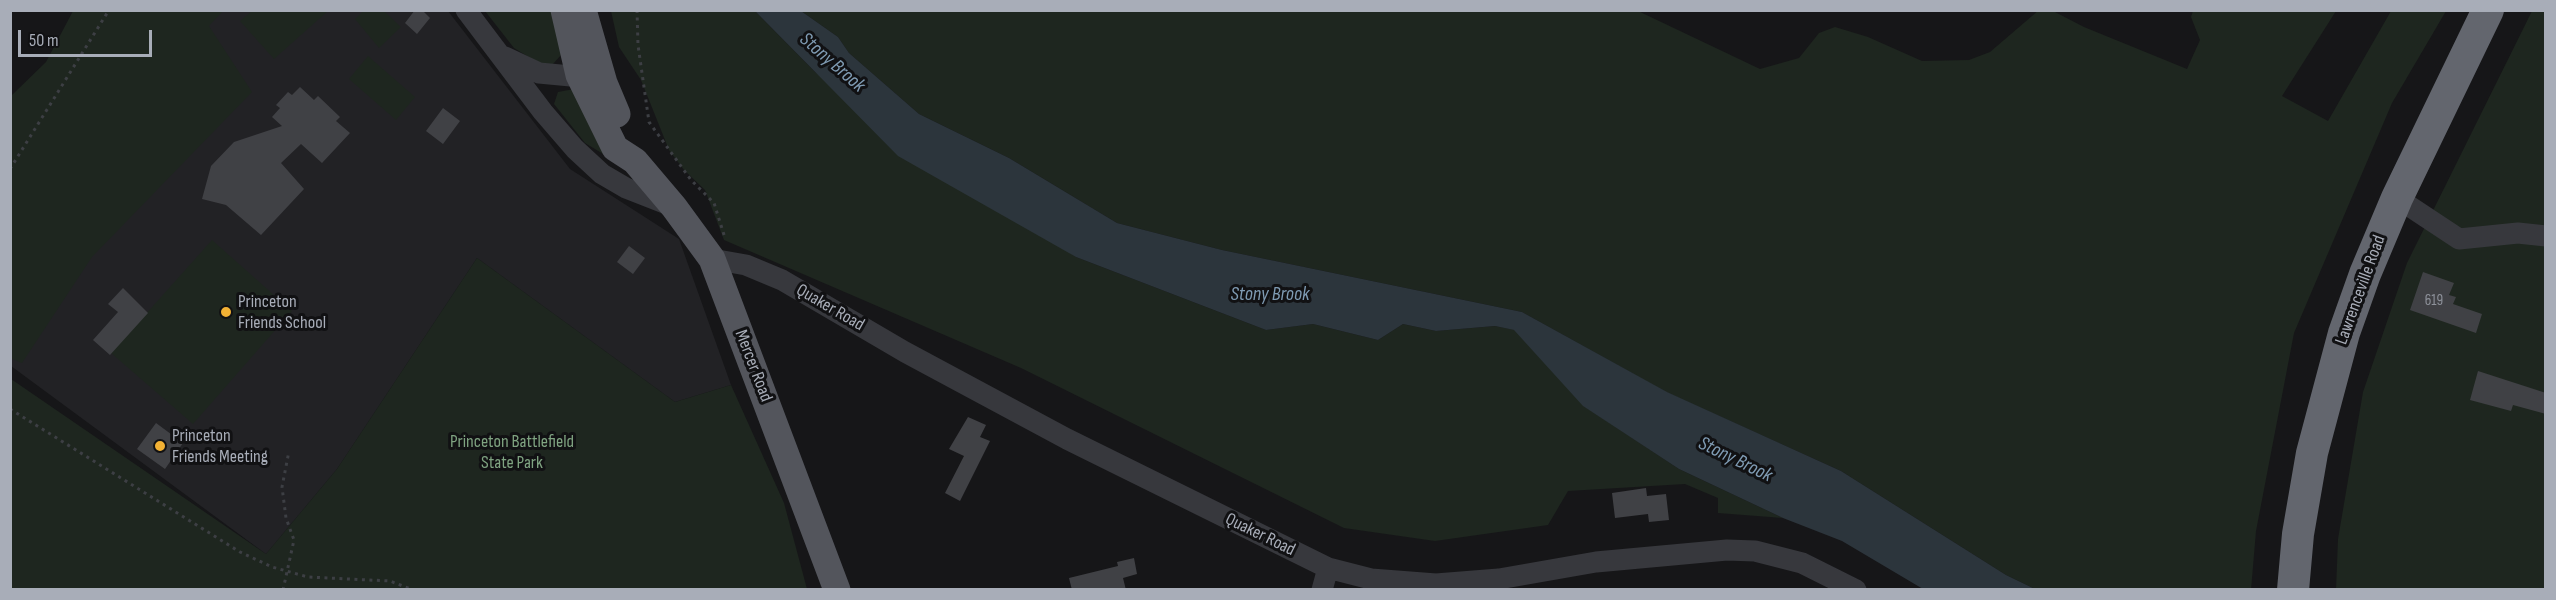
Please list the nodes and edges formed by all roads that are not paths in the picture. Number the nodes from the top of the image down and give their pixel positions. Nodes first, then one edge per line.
1 (466, 10) edge
2 (564, 10) edge
3 (583, 10) edge
4 (2488, 10) edge
5 (499, 54) junction
6 (572, 76) junction
7 (604, 83) junction
8 (543, 112) junction
9 (589, 160) junction
10 (635, 161) junction
11 (2397, 198) junction
12 (674, 207) junction
13 (2546, 236) edge
14 (712, 259) junction
15 (1328, 568) junction
16 (837, 590) edge
17 (1322, 590) edge
18 (1856, 590) edge
19 (2293, 590) edge

1 - 5 street
2 - 6 main road, Mercer Road
3 - 7 main road, Mercer Road
4 - 11 highway, Lawrenceville Road
5 - 6 street
5 - 8 street
6 - 7 street
6 - 8 street
6 - 10 main road, Mercer Road
7 - 10 main road, Mercer Road
8 - 9 street
9 - 10 street
9 - 12 street
10 - 12 main road, Mercer Road
11 - 13 street
11 - 19 highway, Lawrenceville Road
12 - 14 main road, Mercer Road
14 - 15 street, Quaker Road
14 - 16 main road, Mercer Road
15 - 17 street
15 - 18 street, Quaker Road

